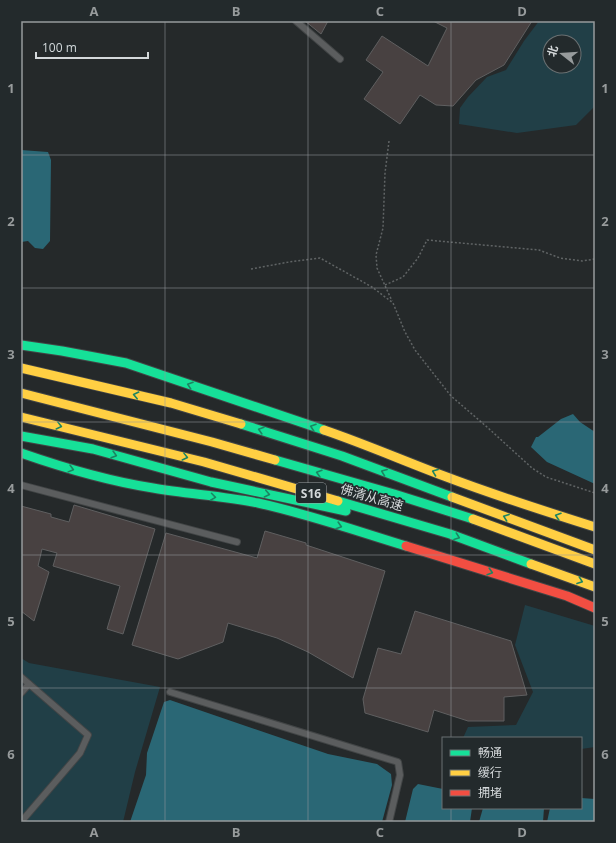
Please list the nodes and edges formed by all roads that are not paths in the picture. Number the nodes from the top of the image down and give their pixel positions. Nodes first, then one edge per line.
1 (296, 21) edge
2 (340, 59) dead end
3 (21, 345) edge
4 (21, 368) edge
5 (21, 393) edge
6 (21, 417) edge
7 (21, 436) edge
8 (21, 453) edge
9 (21, 485) edge
10 (595, 527) edge
11 (431, 528) junction
12 (237, 542) dead end
13 (595, 550) edge
14 (595, 564) edge
15 (595, 587) edge
16 (595, 608) edge
17 (21, 677) edge
18 (29, 684) junction
19 (170, 692) dead end
20 (21, 693) edge
21 (21, 822) edge
22 (389, 822) edge

1 - 2 street
10 -> 3 main road
13 -> 4 main road
14 -> 5 main road, 佛清从高速 / S16
6 -> 11 main road, 佛清从高速 / S16
7 -> 11 main road
8 -> 16 main road
9 - 12 street
11 -> 15 main road, 佛清从高速 / S16
17 - 18 street
18 - 20 street
18 - 21 street
19 - 22 street

